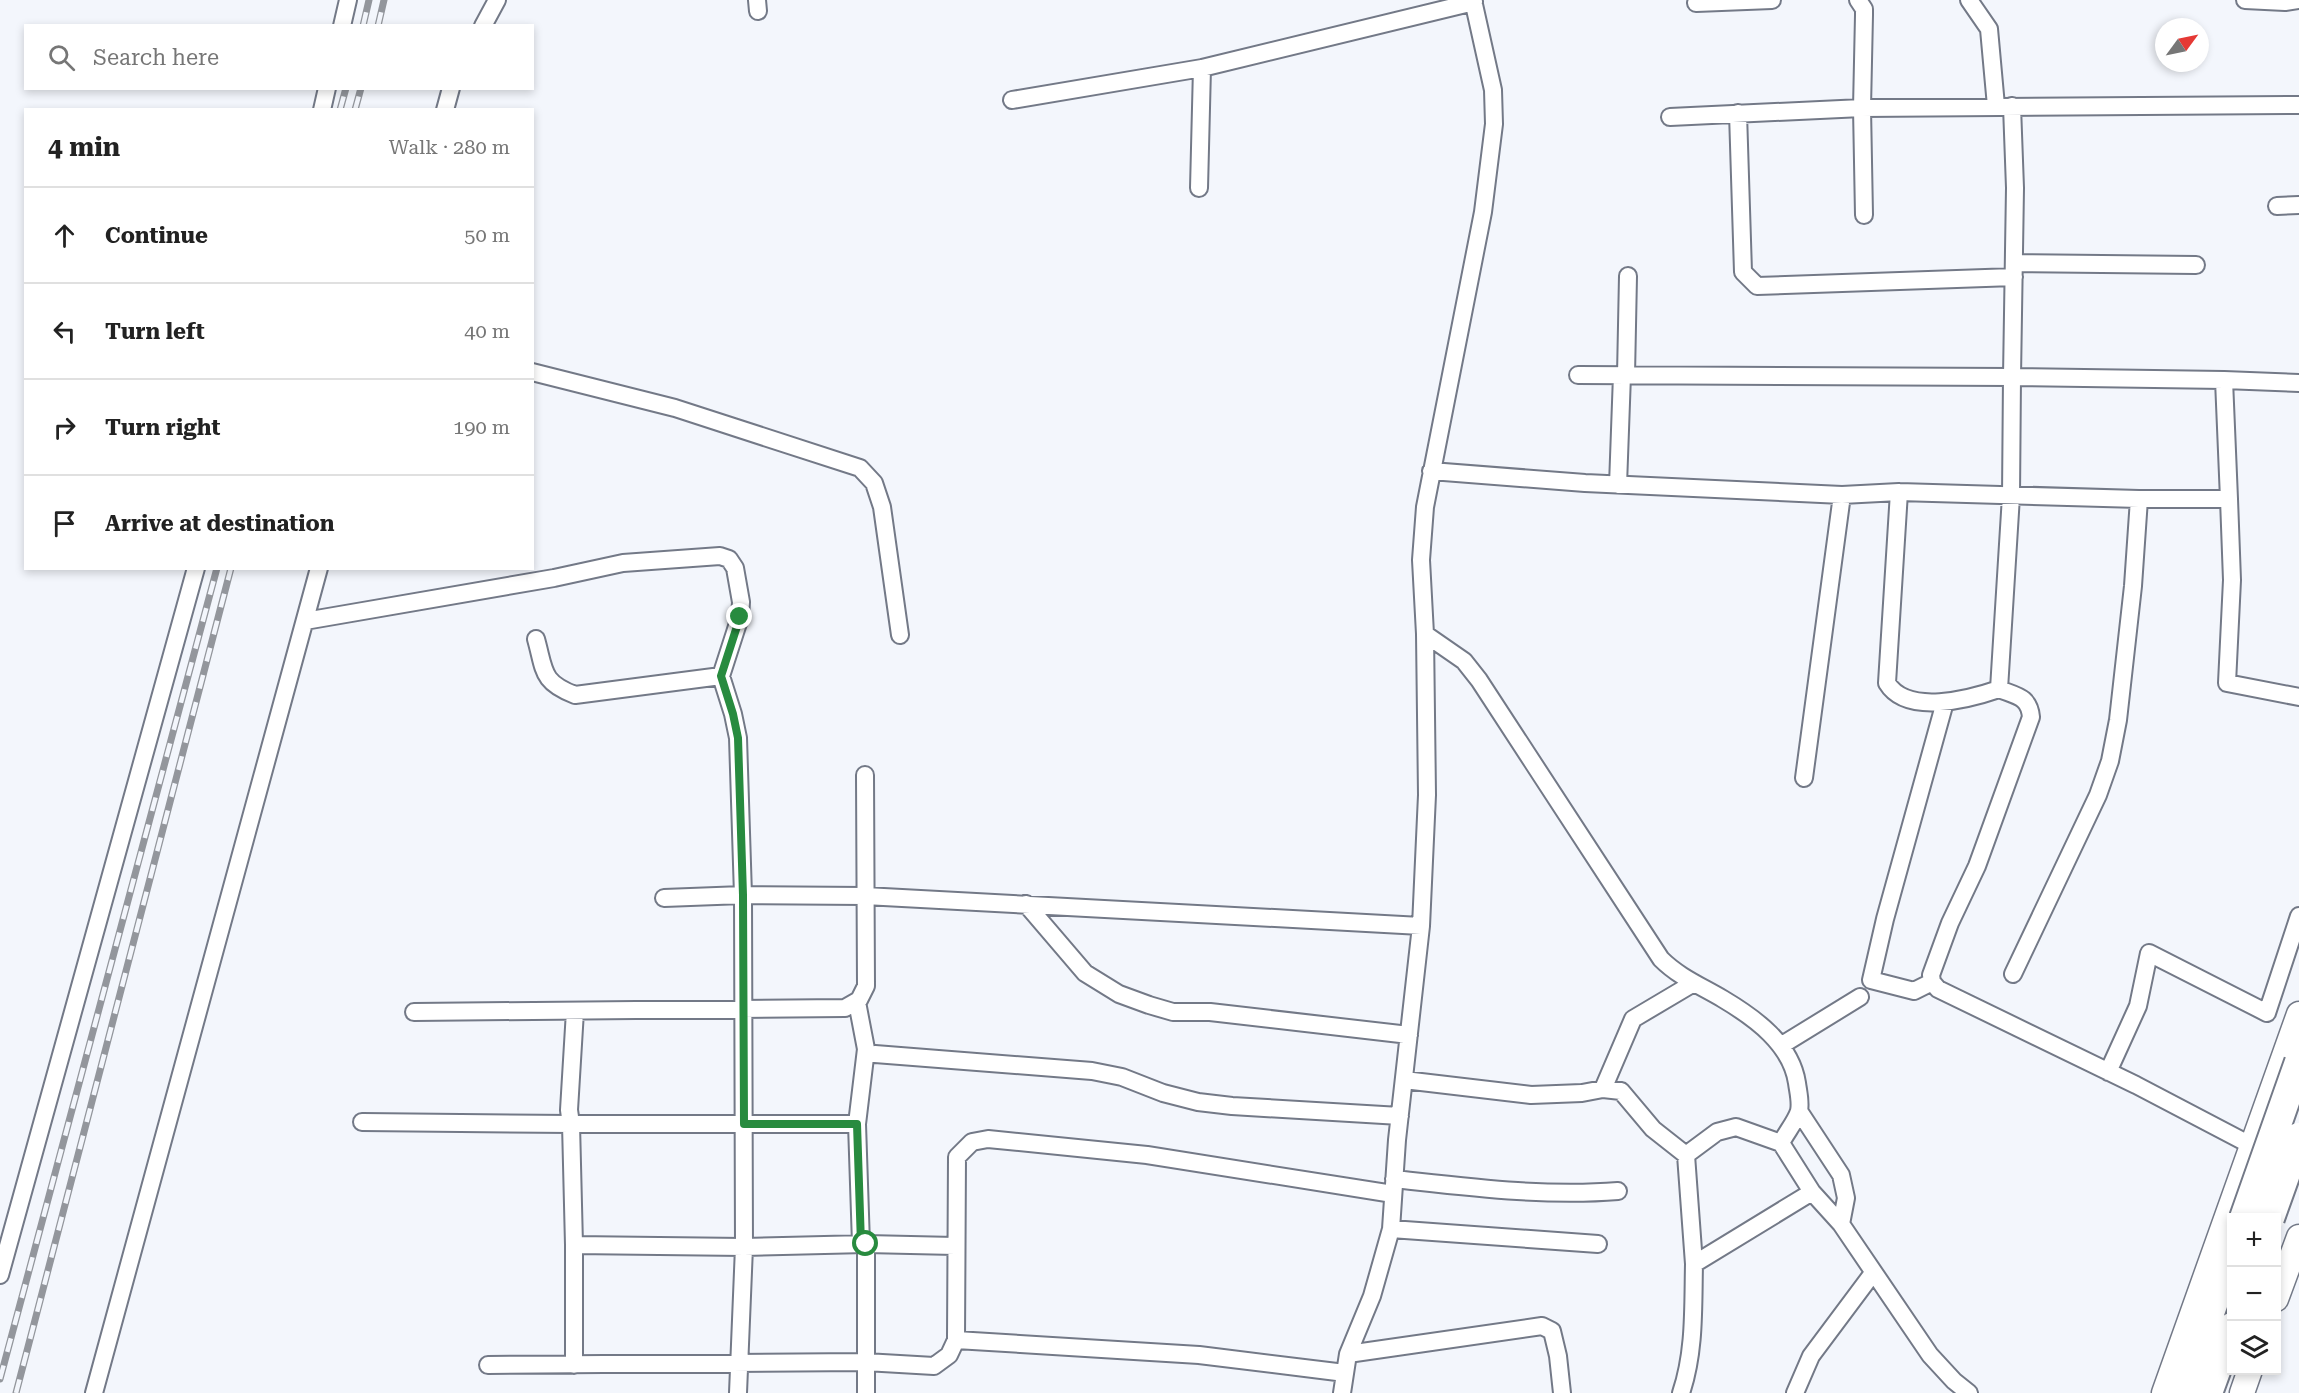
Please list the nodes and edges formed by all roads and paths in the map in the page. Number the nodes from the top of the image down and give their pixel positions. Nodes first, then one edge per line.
1 (348, 0) edge
2 (497, 0) edge
3 (1772, 0) edge
4 (1858, 0) edge
5 (1969, 0) edge
6 (2245, 0) edge
7 (2299, 0) edge
8 (1473, 1) edge
9 (1696, 3) dead end
10 (342, 24) edge
11 (484, 24) edge
12 (1202, 68) junction
13 (327, 90) edge
14 (450, 90) edge
15 (1012, 99) dead end
16 (2299, 105) edge
17 (2004, 106) junction
18 (322, 108) edge
19 (446, 108) edge
20 (1862, 108) junction
21 (1738, 113) junction
22 (1670, 117) dead end
23 (1199, 188) dead end
24 (2299, 205) edge
25 (2277, 206) dead end
26 (1864, 215) dead end
27 (2196, 265) dead end
28 (2014, 270) junction
29 (1628, 276) dead end
30 (534, 373) edge
31 (1578, 375) dead end
32 (1624, 375) junction
33 (2012, 376) junction
34 (2224, 380) junction
35 (2299, 382) edge
36 (1431, 471) junction
37 (1618, 484) junction
38 (1899, 492) junction
39 (1842, 495) junction
40 (2011, 496) junction
41 (2139, 499) junction
42 (2229, 499) junction
43 (195, 570) edge
44 (318, 570) edge
45 (305, 621) junction
46 (1425, 634) junction
47 (900, 635) dead end
48 (536, 639) dead end
49 (721, 676) junction
50 (2000, 689) junction
51 (2299, 697) edge
52 (1945, 702) junction
53 (865, 775) dead end
54 (1804, 778) dead end
55 (743, 895) junction
56 (865, 896) junction
57 (664, 898) dead end
58 (1026, 904) junction
59 (2299, 916) edge
60 (1420, 926) junction
61 (2013, 974) dead end
62 (1932, 982) junction
63 (1692, 984) junction
64 (1860, 997) dead end
65 (857, 1002) junction
66 (575, 1011) junction
67 (743, 1011) junction
68 (414, 1012) dead end
69 (2299, 1014) edge
70 (1409, 1035) junction
71 (1782, 1045) junction
72 (875, 1054) dead end
73 (2299, 1062) edge
74 (2108, 1072) junction
75 (1404, 1080) junction
76 (1603, 1089) junction
77 (1798, 1111) junction
78 (1400, 1116) junction
79 (362, 1122) dead end
80 (571, 1124) junction
81 (744, 1124) junction
82 (857, 1124) junction
83 (2299, 1137) edge
84 (1781, 1143) junction
85 (2252, 1146) junction
86 (1686, 1155) junction
87 (2299, 1168) edge
88 (1393, 1187) junction
89 (1618, 1191) dead end
90 (1812, 1192) junction
91 (2246, 1213) edge
92 (2272, 1213) edge
93 (1841, 1224) junction
94 (1391, 1229) junction
95 (2299, 1237) edge
96 (863, 1244) junction
97 (1598, 1244) dead end
98 (574, 1245) junction
99 (956, 1246) junction
100 (744, 1247) junction
101 (1695, 1264) junction
102 (2227, 1266) edge
103 (1873, 1273) junction
104 (0, 1275) edge
105 (2281, 1288) edge
106 (956, 1341) junction
107 (2227, 1341) edge
108 (1348, 1354) junction
109 (865, 1362) junction
110 (738, 1364) junction
111 (488, 1365) dead end
112 (574, 1365) junction
113 (1345, 1373) junction
114 (2249, 1375) edge
115 (94, 1393) edge
116 (738, 1393) edge
117 (866, 1393) edge
118 (1342, 1393) edge
119 (1562, 1393) edge
120 (1681, 1393) edge
121 (1795, 1393) edge
122 (1969, 1393) edge
123 (2164, 1393) edge
124 (2181, 1393) edge
125 (2208, 1393) edge
126 (2242, 1393) edge

1 - 10 street
2 - 11 street
3 - 9 street
4 - 20 street
5 - 17 street
6 - 7 street
8 - 12 street
8 - 36 street
12 - 15 street
12 - 23 street
13 - 18 street
14 - 19 street
16 - 17 street
17 - 20 street
17 - 28 street
20 - 21 street
20 - 26 street
21 - 22 street
21 - 28 street
24 - 25 street
27 - 28 street
28 - 33 street
29 - 32 street
30 - 47 street
31 - 32 street
32 - 33 street
32 - 37 street
33 - 34 street
33 - 40 street
34 - 35 street
34 - 42 street
36 - 37 street
36 - 46 street
37 - 39 street
38 - 39 street
38 - 40 street
38 - 52 street
39 - 54 street
40 - 41 street
40 - 50 street
41 - 42 street
41 - 61 street
42 - 51 street
43 - 104 street
44 - 45 street
45 - 49 street
45 - 115 street
46 - 60 street
46 - 63 street
48 - 49 street
49 - 55 street
50 - 52 street
50 - 62 street
52 - 62 street
53 - 56 street
55 - 56 street
55 - 57 street
55 - 67 street
56 - 58 street
56 - 65 street
58 - 60 street
58 - 70 street
59 - 74 street
60 - 70 street
62 - 74 street
63 - 71 street
63 - 76 street
64 - 71 street
65 - 67 street
65 - 82 street
66 - 67 street
66 - 68 street
66 - 80 street
67 - 81 street
69 - 85 main road
70 - 75 street
71 - 77 street
72 - 78 street
73 - 91 highway, bridge
74 - 85 street
75 - 76 street
75 - 78 street
76 - 86 street
77 - 84 street
77 - 93 street
78 - 88 street
79 - 80 street
80 - 81 street
80 - 98 street
81 - 82 street
81 - 100 street
82 - 96 street
83 - 92 highway, bridge
84 - 86 street
84 - 90 street
85 - 87 street
85 - 123 main road
86 - 101 street
88 - 89 street
88 - 94 street
88 - 99 street
90 - 93 street
90 - 101 street
93 - 103 street
94 - 97 street
94 - 108 street
95 - 105 main road
96 - 99 street
96 - 100 street
96 - 109 street
98 - 100 street
98 - 112 street
99 - 106 street
100 - 110 street
101 - 120 street
102 - 124 highway
103 - 121 street
103 - 122 street
106 - 109 street
106 - 113 street
107 - 125 highway
108 - 113 street
108 - 119 street
109 - 110 street
109 - 117 street
110 - 112 street
110 - 116 street
111 - 112 street
113 - 118 street
114 - 126 main road

